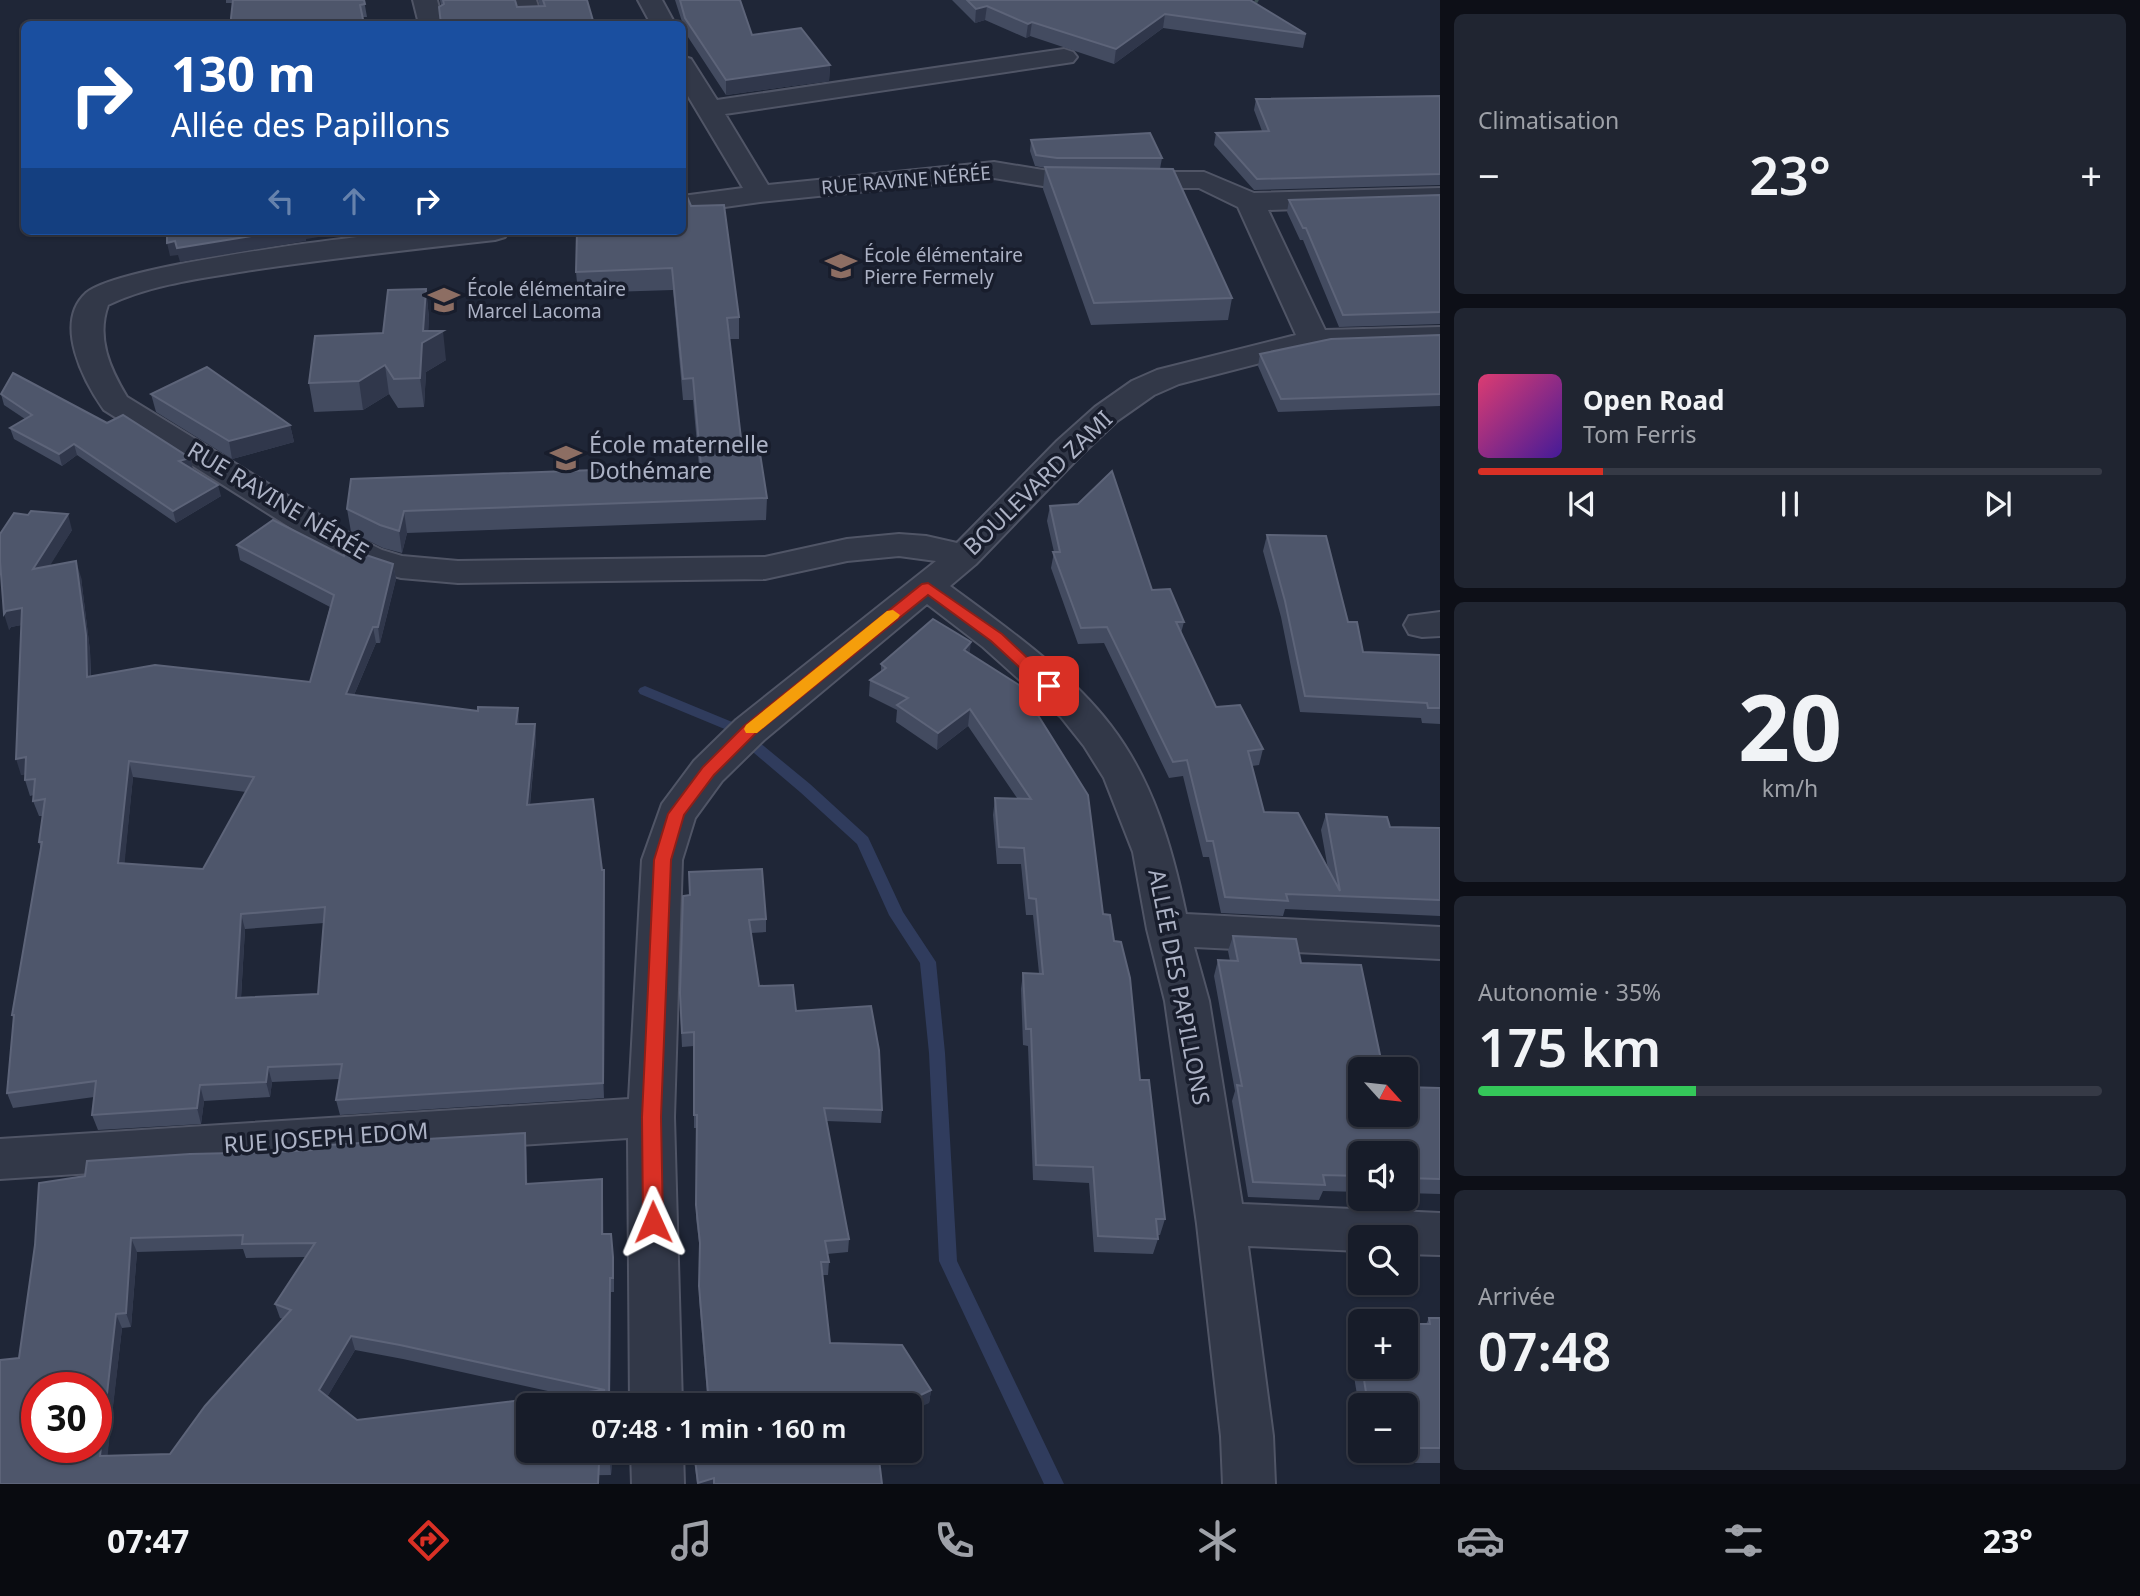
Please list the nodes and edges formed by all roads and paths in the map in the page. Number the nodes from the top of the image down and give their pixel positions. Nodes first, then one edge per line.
1 (425, 0) edge
2 (524, 0) edge
3 (650, 0) edge
4 (430, 21) edge
5 (531, 21) edge
6 (661, 21) edge
7 (1064, 57) dead end
8 (686, 74) edge
9 (708, 109) junction
10 (760, 194) junction
11 (1440, 197) edge
12 (1250, 202) junction
13 (686, 204) edge
14 (465, 235) edge
15 (1440, 336) edge
16 (1314, 340) junction
17 (964, 556) junction
18 (928, 587) junction
19 (1168, 929) junction
20 (1440, 943) edge
21 (651, 1117) junction
22 (0, 1159) edge
23 (1221, 1224) junction
24 (1440, 1234) edge
25 (656, 1393) edge
26 (657, 1463) edge
27 (658, 1484) edge
28 (1249, 1484) edge

1 - 4 street
2 - 5 street
3 - 6 street
7 - 9 street
8 - 9 street
9 - 10 street
10 - 12 street, RUE RAVINE NÉRÉE
10 - 13 street, RUE RAVINE NÉRÉE
11 - 12 street
12 - 16 street
14 - 17 street, RUE RAVINE NÉRÉE
15 - 16 street, BOULEVARD ZAMI
16 - 17 street, BOULEVARD ZAMI
17 - 18 street, BOULEVARD ZAMI
18 - 19 street, ALLÉE DES PAPILLONS
18 - 21 street, BOULEVARD ZAMI
19 - 20 street
19 - 23 street, ALLÉE DES PAPILLONS
21 - 22 street, RUE JOSEPH EDOM
21 - 25 street, BOULEVARD ZAMI
23 - 24 street
23 - 28 street, ALLÉE DES PAPILLONS
26 - 27 street

